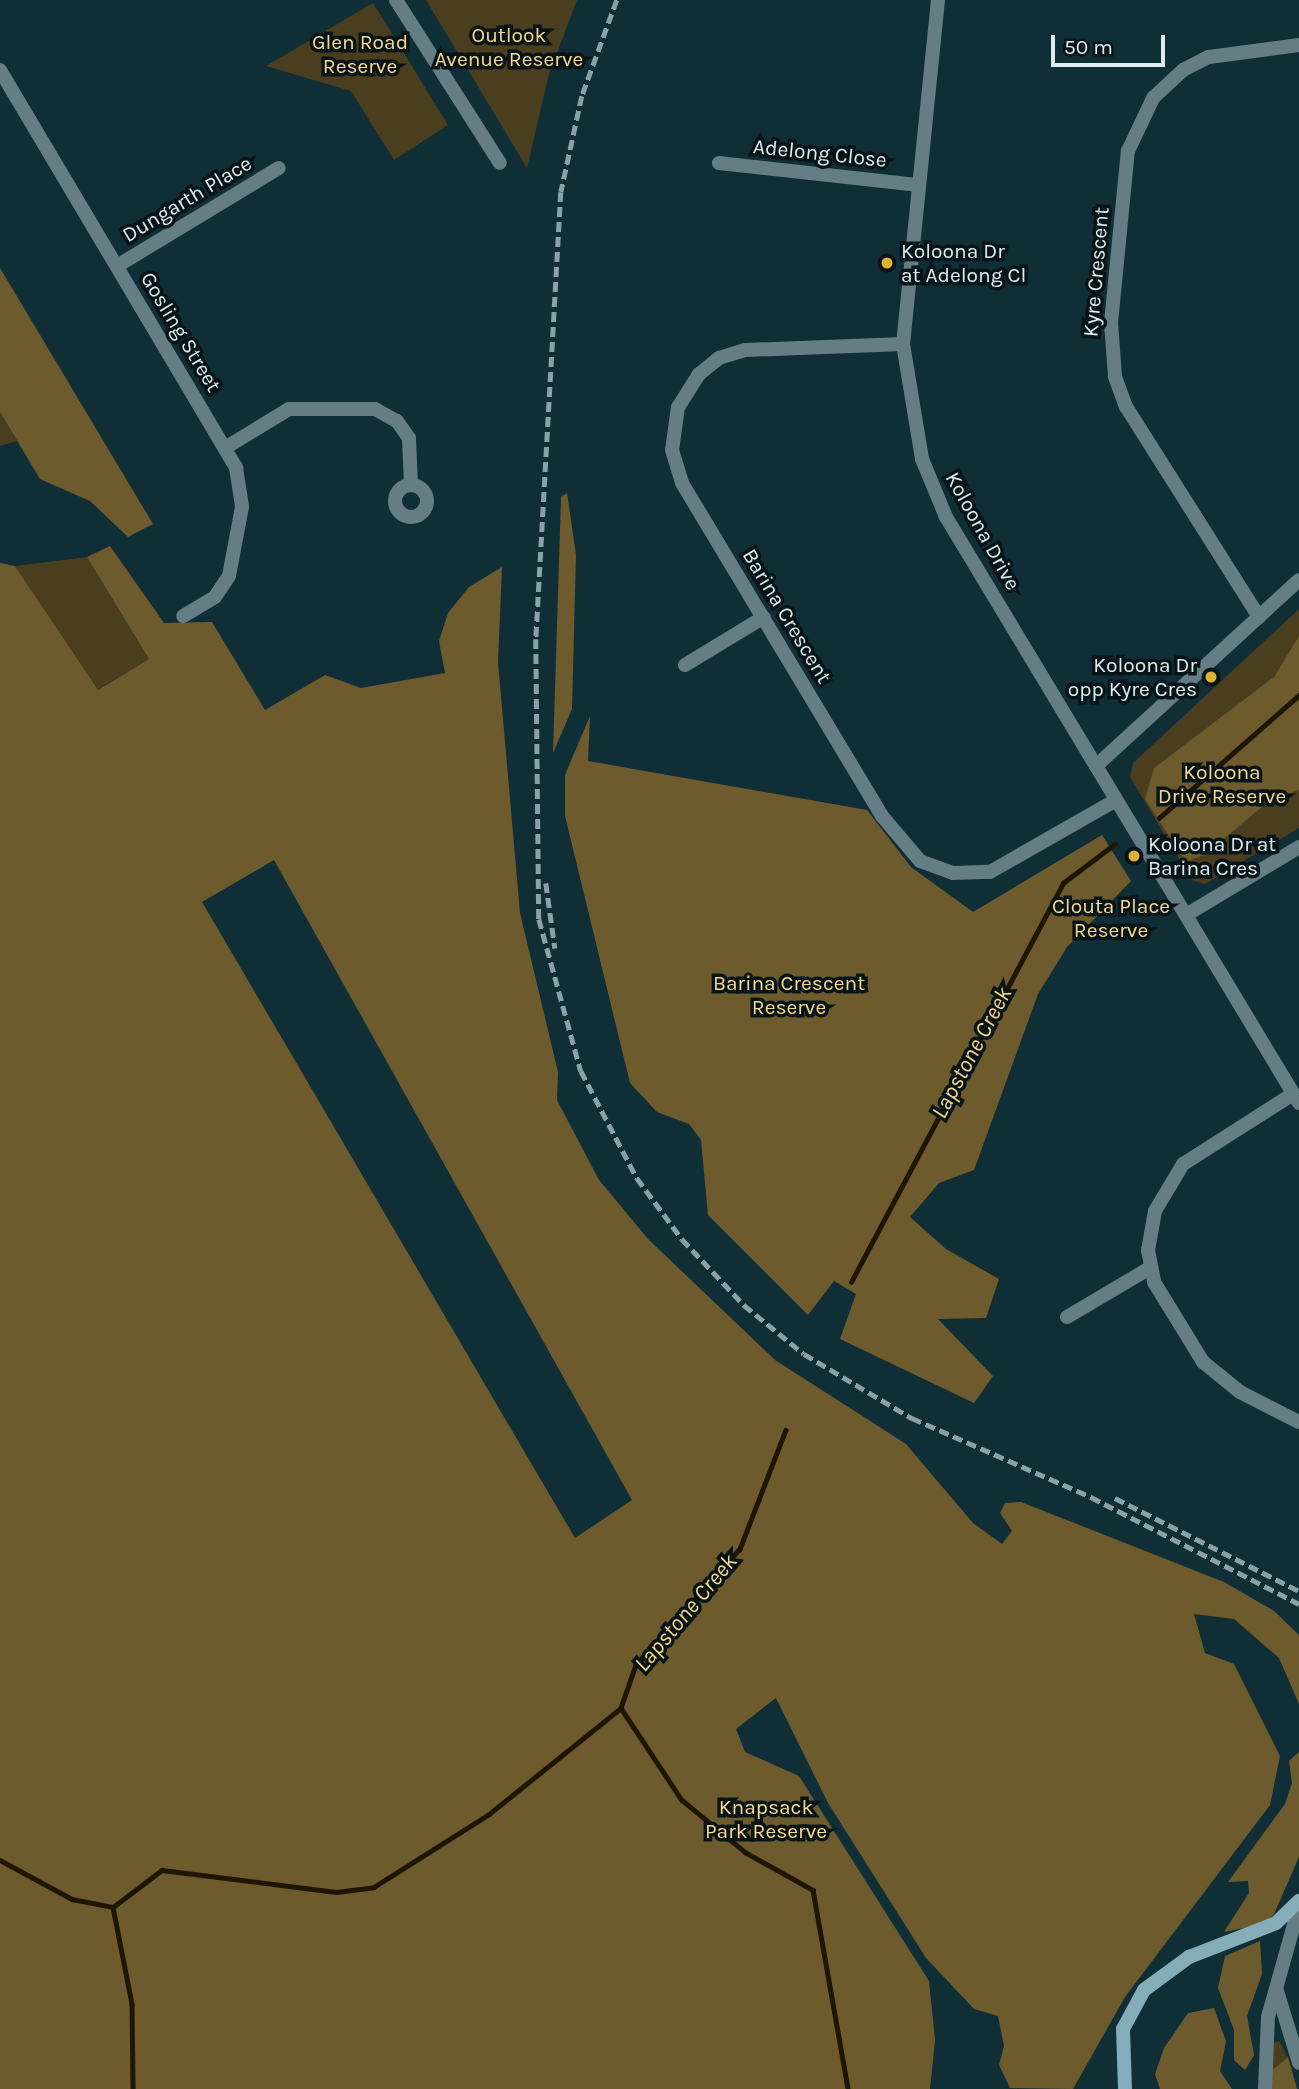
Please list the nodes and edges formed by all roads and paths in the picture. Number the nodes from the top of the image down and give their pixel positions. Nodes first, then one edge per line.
1 (396, 0) edge
2 (938, 0) edge
3 (1299, 45) edge
4 (0, 70) edge
5 (500, 163) dead end
6 (719, 163) dead end
7 (279, 168) dead end
8 (917, 185) junction
9 (117, 266) junction
10 (903, 344) junction
11 (225, 448) junction
12 (411, 485) dead end
13 (1299, 580) edge
14 (183, 616) dead end
15 (764, 617) junction
16 (1259, 617) junction
17 (685, 665) dead end
18 (1096, 766) junction
19 (1116, 800) junction
20 (1299, 847) edge
21 (1186, 915) junction
22 (1296, 1099) edge
23 (1150, 1268) junction
24 (1067, 1317) dead end
25 (1299, 1423) edge
26 (1299, 1904) edge
27 (1276, 1990) junction
28 (1299, 2063) edge
29 (1125, 2089) edge
30 (1265, 2089) edge

1 - 5 street
2 - 8 street, Koloona Drive
3 - 16 street, Kyre Crescent
4 - 9 street, Gosling Street
6 - 8 street, Adelong Close
7 - 9 street, Dungarth Place
8 - 10 street, Koloona Drive
9 - 11 street, Gosling Street
10 - 15 street, Barina Crescent
10 - 18 street, Koloona Drive
11 - 12 street
11 - 14 street, Gosling Street
13 - 16 street
15 - 17 street
15 - 19 street, Barina Crescent
16 - 18 street
18 - 19 street, Koloona Drive
19 - 21 street, Koloona Drive
20 - 21 street
21 - 22 street, Koloona Drive
22 - 23 street
23 - 24 street
23 - 25 street
26 - 27 street
26 - 29 main road
27 - 28 street
27 - 30 street

